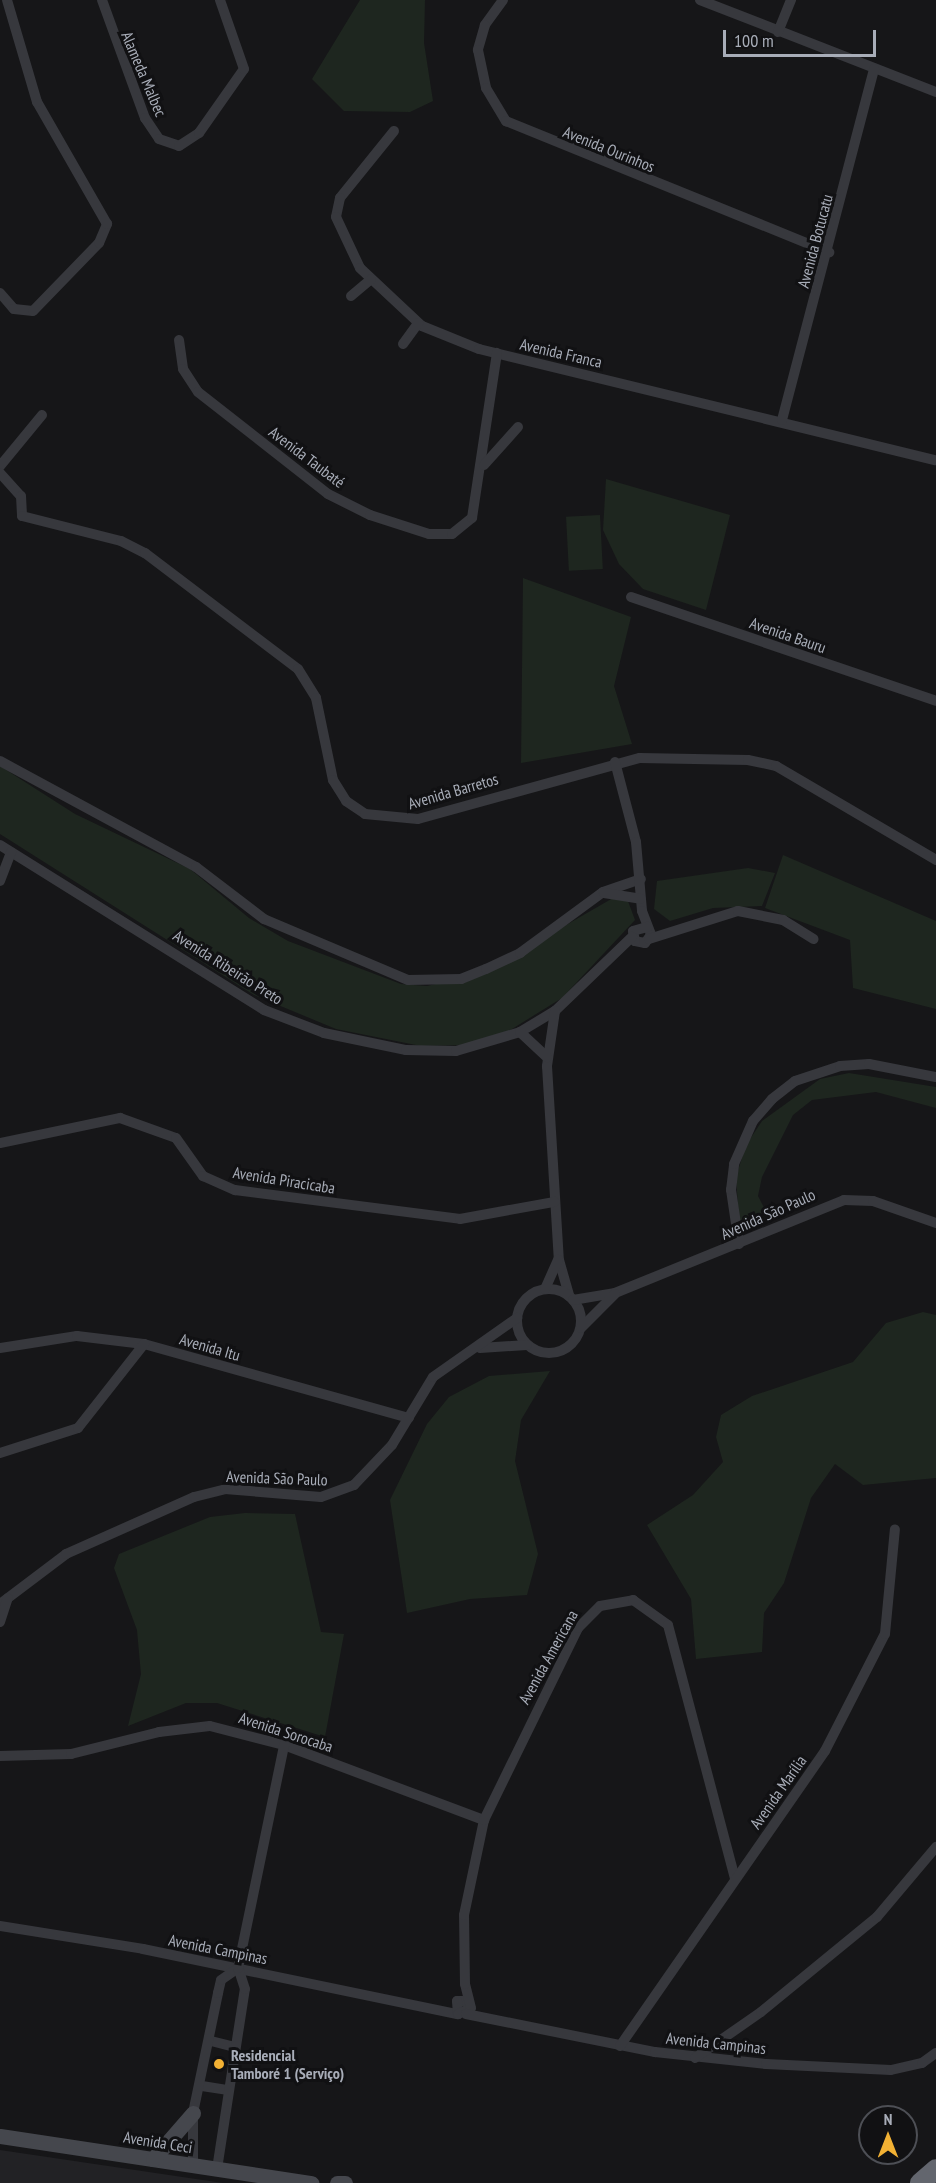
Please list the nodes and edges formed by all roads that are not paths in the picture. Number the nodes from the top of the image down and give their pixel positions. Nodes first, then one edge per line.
1 (7, 0) edge
2 (102, 0) edge
3 (220, 0) edge
4 (503, 0) edge
5 (700, 0) edge
6 (790, 0) edge
7 (778, 32) junction
8 (874, 69) junction
9 (936, 92) edge
10 (394, 131) dead end
11 (829, 252) junction
12 (371, 279) junction
13 (0, 293) edge
14 (351, 296) dead end
15 (418, 323) junction
16 (179, 340) dead end
17 (404, 344) dead end
18 (497, 353) junction
19 (42, 415) dead end
20 (782, 420) junction
21 (518, 427) dead end
22 (936, 460) edge
23 (0, 466) edge
24 (483, 466) junction
25 (0, 473) edge
26 (631, 597) dead end
27 (936, 700) edge
28 (0, 761) edge
29 (615, 762) junction
30 (0, 846) edge
31 (11, 852) junction
32 (936, 860) edge
33 (641, 879) junction
34 (0, 880) edge
35 (603, 892) junction
36 (641, 899) junction
37 (642, 934) junction
38 (814, 939) dead end
39 (555, 1011) junction
40 (520, 1032) junction
41 (547, 1066) junction
42 (936, 1077) edge
43 (0, 1143) edge
44 (554, 1202) junction
45 (936, 1223) edge
46 (739, 1244) junction
47 (559, 1260) junction
48 (545, 1290) junction
49 (615, 1293) junction
50 (571, 1298) junction
51 (517, 1318) junction
52 (581, 1328) junction
53 (144, 1344) junction
54 (527, 1345) junction
55 (0, 1348) edge
56 (480, 1348) junction
57 (409, 1418) junction
58 (0, 1453) edge
59 (895, 1529) dead end
60 (4, 1601) edge
61 (0, 1622) edge
62 (285, 1745) junction
63 (0, 1756) edge
64 (484, 1820) junction
65 (936, 1847) edge
66 (735, 1878) junction
67 (0, 1926) edge
68 (238, 1968) junction
69 (463, 2007) junction
70 (211, 2041) junction
71 (620, 2046) junction
72 (235, 2047) junction
73 (936, 2053) edge
74 (695, 2058) junction
75 (202, 2086) junction
76 (227, 2090) junction
77 (193, 2113) junction
78 (0, 2136) edge
79 (153, 2159) junction
80 (193, 2165) junction
81 (217, 2169) junction
82 (936, 2169) edge
83 (310, 2183) edge
84 (337, 2183) edge
85 (345, 2183) edge
86 (920, 2183) edge

1 - 13 street
2 - 3 street, Alameda Malbec
4 - 11 street, Avenida Ourinhos
5 - 7 street
6 - 7 street
7 - 8 street
8 - 9 street
8 - 11 street, Avenida Botucatu
10 - 12 street, Avenida Franca
11 - 20 street, Avenida Botucatu
12 - 14 street
12 - 15 street, Avenida Franca
15 - 17 street
15 - 18 street, Avenida Franca
16 - 24 street, Avenida Taubaté
18 - 20 street, Avenida Franca
18 - 24 street, Avenida Taubaté
19 - 23 street
20 - 22 street, Avenida Franca
21 - 24 street
25 - 29 street, Avenida Barretos
26 - 27 street, Avenida Bauru
28 - 35 street
29 - 32 street, Avenida Barretos
29 - 33 street
30 - 31 street, Avenida Ribeirão Preto
31 - 34 street
31 - 40 street, Avenida Ribeirão Preto
33 - 35 street
33 - 36 street
35 - 36 street
36 - 37 street
37 - 38 street, Avenida Ribeirão Preto
37 - 39 street, Avenida Ribeirão Preto
39 - 40 street, Avenida Ribeirão Preto
39 - 41 street
40 - 41 street
41 - 44 street
42 - 46 street
43 - 44 street, Avenida Piracicaba
44 - 47 street
45 - 46 street, Avenida São Paulo
46 - 49 street, Avenida São Paulo
47 - 48 street
47 - 50 street
48 - 50 street
48 - 51 street
49 - 50 street, Avenida São Paulo
49 - 52 street, Avenida São Paulo
50 - 52 street
51 - 54 street
51 - 56 street, Avenida São Paulo
52 - 54 street
53 - 55 street, Avenida Itu
53 - 57 street, Avenida Itu
53 - 58 street
54 - 56 street, Avenida São Paulo
56 - 57 street, Avenida São Paulo
57 - 60 street, Avenida São Paulo
59 - 66 street, Avenida Marília
60 - 61 street
62 - 63 street, Avenida Sorocaba
62 - 64 street, Avenida Sorocaba
62 - 68 street
64 - 66 street, Avenida Americana
64 - 69 street, Avenida Americana
65 - 74 street
66 - 71 street, Avenida Marília
67 - 68 street, Avenida Campinas
68 - 69 street, Avenida Campinas
68 - 70 street
68 - 72 street
69 - 71 street, Avenida Campinas
70 - 72 street
70 - 75 street
71 - 74 street, Avenida Campinas
72 - 76 street
73 - 74 street, Avenida Campinas
75 - 76 street
75 - 77 street
76 - 81 street
77 - 79 main road
77 - 80 street
78 - 79 main road, Avenida Ceci
79 - 80 main road, Avenida Ceci
80 - 81 main road, Avenida Ceci
81 - 83 main road, Avenida Ceci
82 - 86 highway
84 - 85 main road

